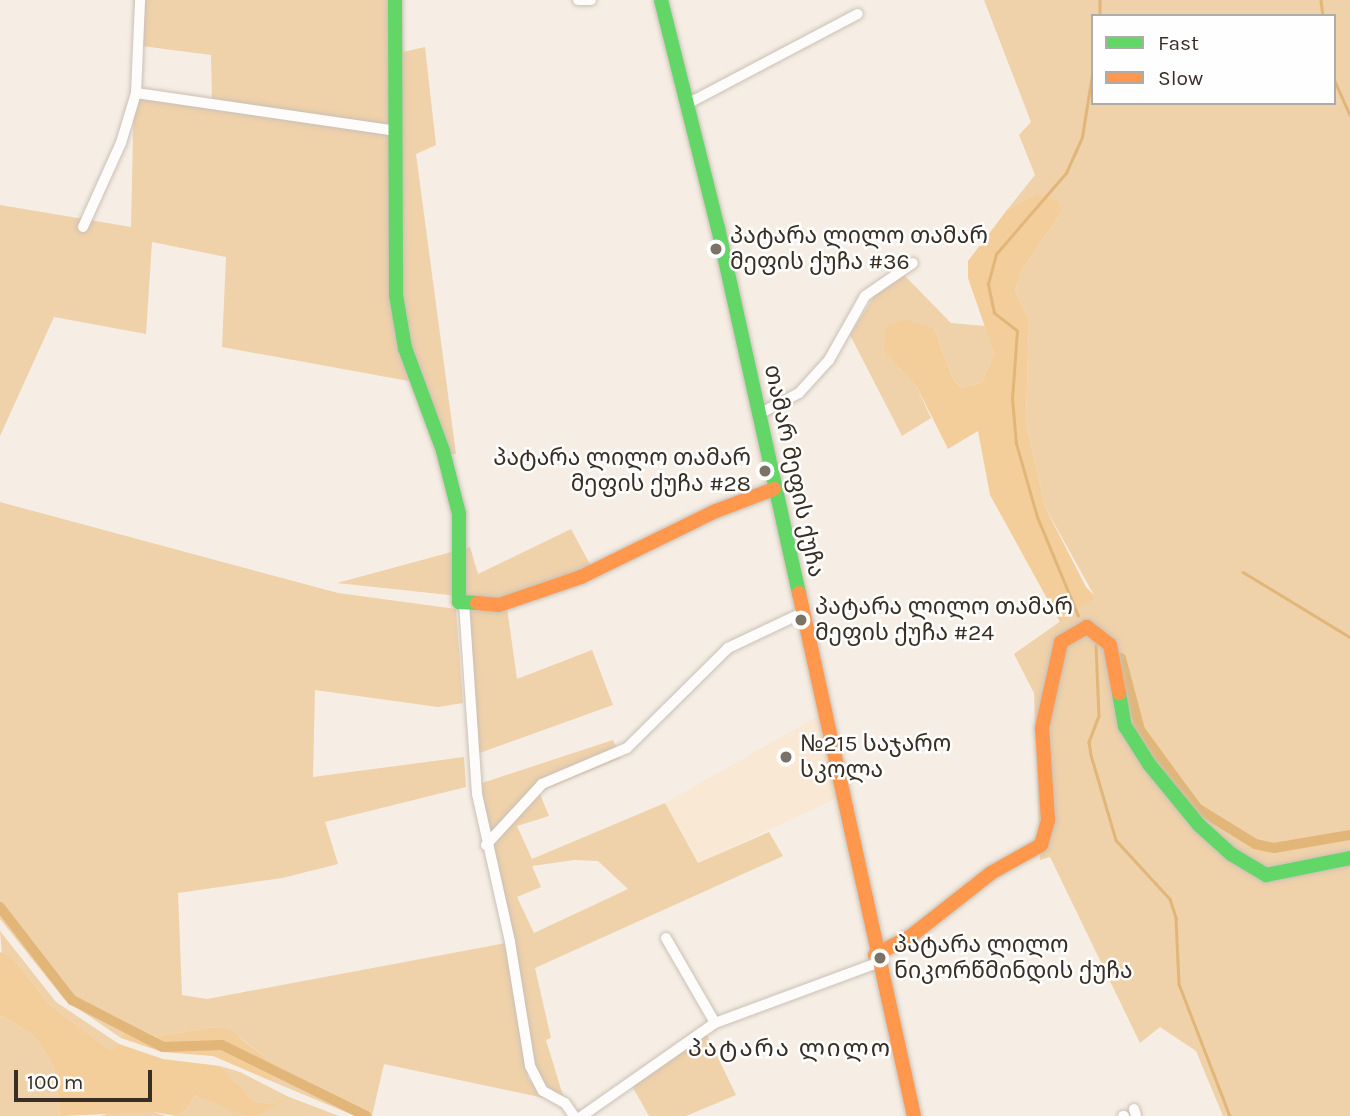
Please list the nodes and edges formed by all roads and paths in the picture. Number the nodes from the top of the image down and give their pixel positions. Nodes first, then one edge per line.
1 (139, 0) edge
2 (395, 0) edge
3 (578, 0) edge
4 (591, 0) edge
5 (661, 0) edge
6 (858, 14) dead end
7 (136, 93) junction
8 (687, 104) junction
9 (395, 131) junction
10 (83, 227) dead end
11 (913, 262) dead end
12 (759, 414) junction
13 (774, 488) junction
14 (461, 603) junction
15 (802, 613) junction
16 (486, 845) junction
17 (1350, 858) edge
18 (666, 938) dead end
19 (876, 959) junction
20 (715, 1023) junction
21 (574, 1116) edge
22 (582, 1116) edge
23 (914, 1116) edge

1 - 7 street
2 - 9 street
3 - 4 street
5 - 8 street, თამარ მეფის ქუჩა
6 - 8 street
7 - 9 street
7 - 10 street
8 - 12 street, თამარ მეფის ქუჩა
9 - 14 street
11 - 12 street
12 - 13 street, თამარ მეფის ქუჩა
13 - 14 street
13 - 15 street, თამარ მეფის ქუჩა
14 - 16 street
15 - 16 street
15 - 19 street, თამარ მეფის ქუჩა
16 - 21 street
17 - 19 street
18 - 20 street
19 - 20 street
19 - 23 street, თამარ მეფის ქუჩა
20 - 22 street

